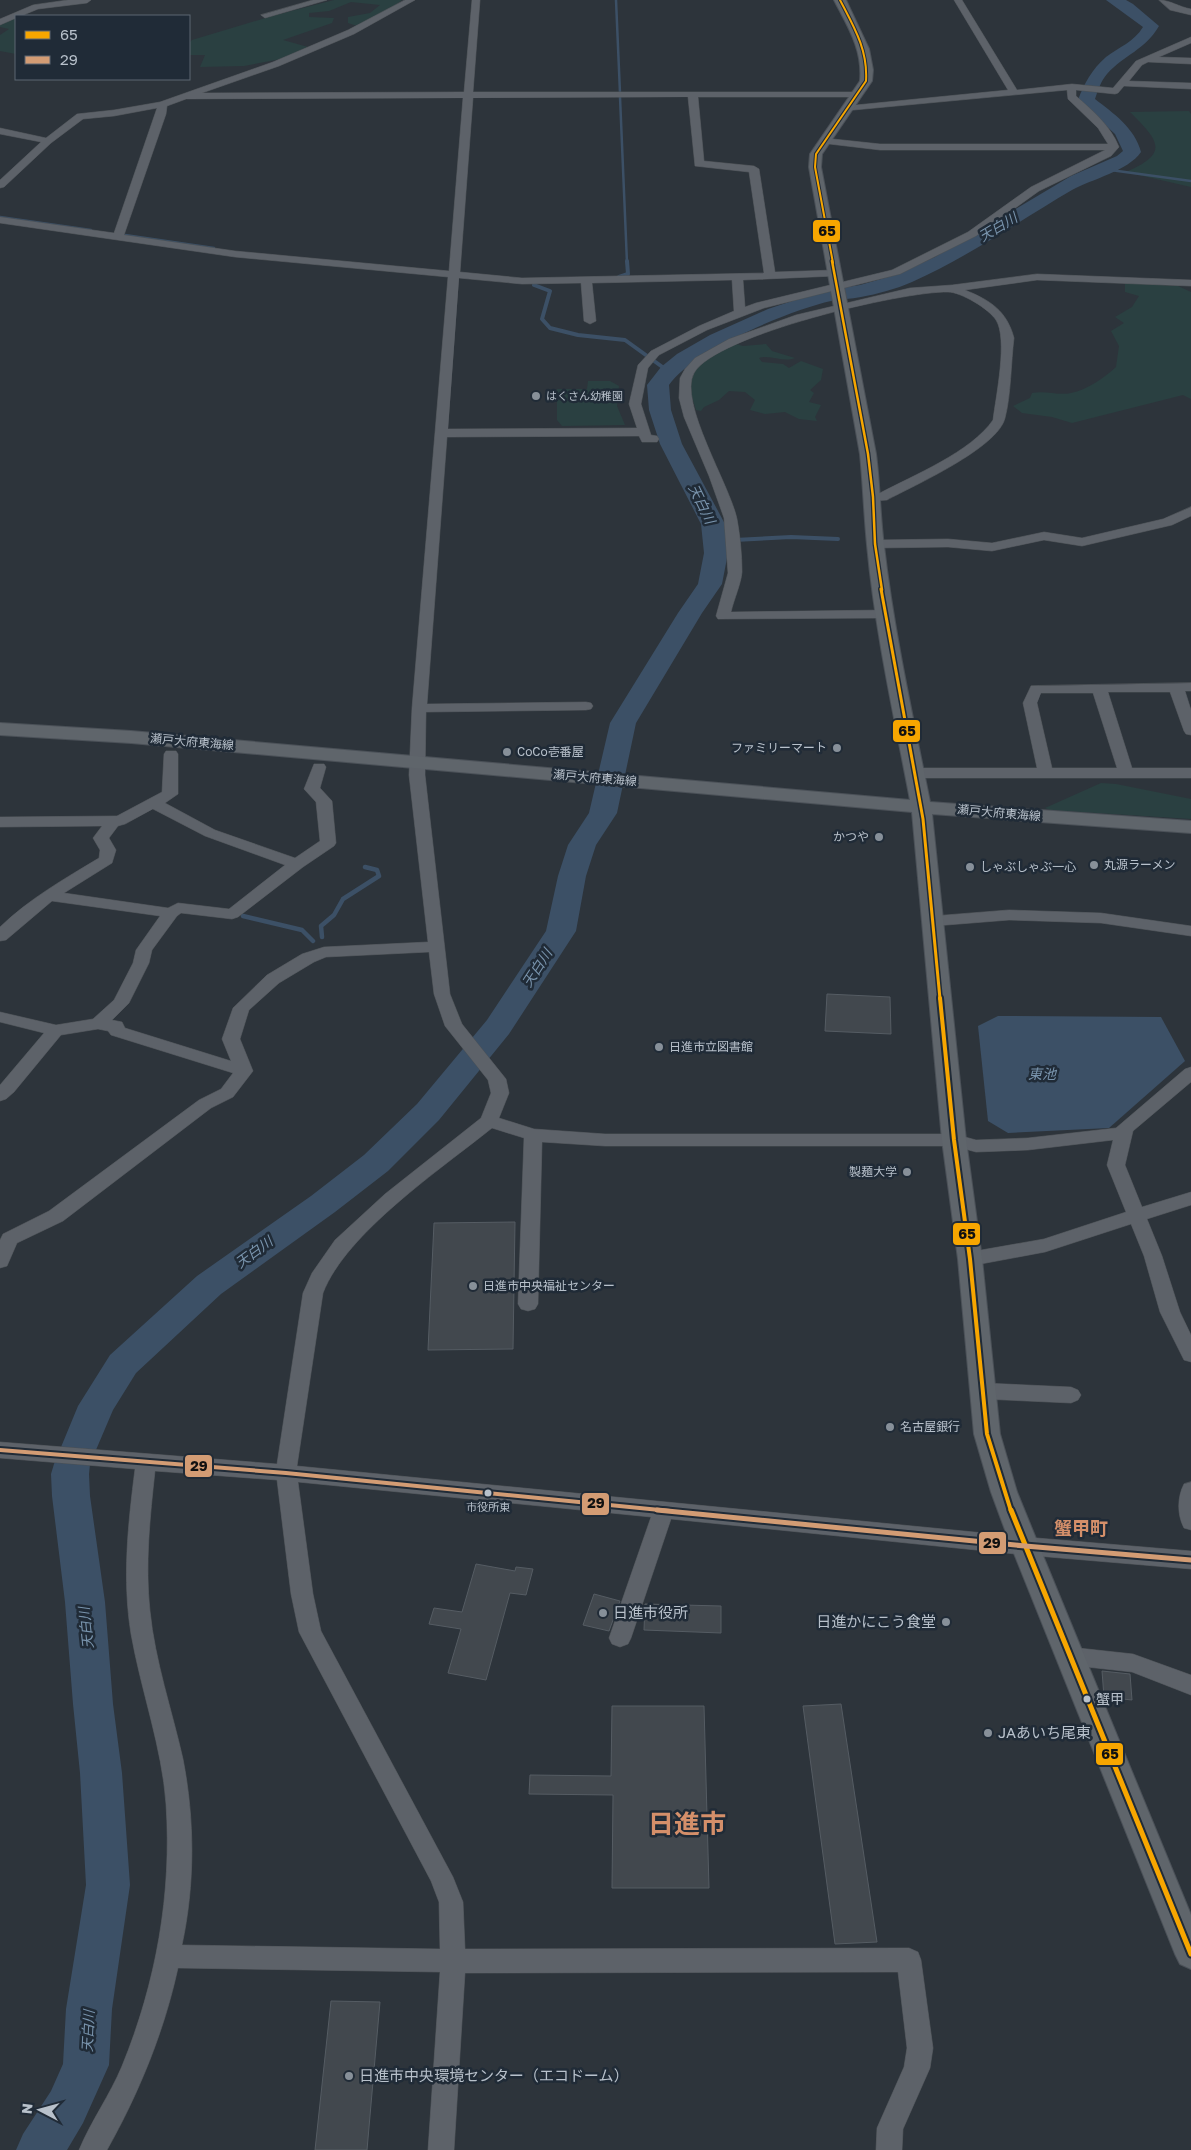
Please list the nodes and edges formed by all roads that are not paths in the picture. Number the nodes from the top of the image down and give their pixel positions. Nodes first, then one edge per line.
1 (87, 0) edge
2 (323, 0) edge
3 (411, 0) edge
4 (476, 0) edge
5 (840, 0) edge
6 (958, 0) edge
7 (1163, 0) edge
8 (1191, 12) edge
9 (17, 15) edge
10 (265, 15) dead end
11 (15, 16) edge
12 (0, 22) edge
13 (1191, 40) edge
14 (1143, 60) junction
15 (1191, 61) edge
16 (1191, 86) edge
17 (1118, 87) junction
18 (1072, 88) junction
19 (693, 94) junction
20 (856, 94) junction
21 (1014, 94) junction
22 (468, 95) junction
23 (182, 96) junction
24 (162, 104) junction
25 (846, 109) junction
26 (0, 132) edge
27 (48, 141) junction
28 (824, 141) junction
29 (1114, 148) junction
30 (0, 185) edge
31 (0, 220) edge
32 (118, 236) junction
33 (453, 274) junction
34 (770, 276) junction
35 (737, 277) junction
36 (586, 280) junction
37 (1191, 283) edge
38 (952, 288) junction
39 (838, 292) junction
40 (740, 313) junction
41 (590, 320) dead end
42 (440, 433) junction
43 (873, 497) junction
44 (1191, 511) edge
45 (875, 544) junction
46 (884, 614) junction
47 (1184, 687) edge
48 (1099, 688) junction
49 (586, 706) dead end
50 (419, 708) junction
51 (0, 729) edge
52 (1191, 731) edge
53 (0, 742) edge
54 (171, 754) junction
55 (319, 767) junction
56 (417, 768) junction
57 (915, 773) junction
58 (1046, 773) junction
59 (1126, 773) junction
60 (1191, 773) edge
61 (153, 803) junction
62 (922, 813) junction
63 (0, 822) edge
64 (114, 822) junction
65 (1191, 826) edge
66 (1191, 839) edge
67 (297, 864) junction
68 (49, 896) junction
69 (170, 913) junction
70 (934, 921) junction
71 (1191, 931) edge
72 (0, 936) edge
73 (437, 947) junction
74 (0, 1017) edge
75 (98, 1024) junction
76 (56, 1030) junction
77 (244, 1071) junction
78 (1191, 1073) edge
79 (0, 1095) edge
80 (489, 1120) junction
81 (1124, 1133) junction
82 (533, 1135) junction
83 (954, 1140) junction
84 (1191, 1198) edge
85 (1135, 1215) junction
86 (970, 1259) junction
87 (0, 1261) edge
88 (528, 1304) dead end
89 (1191, 1355) edge
90 (983, 1390) junction
91 (1071, 1395) dead end
92 (1, 1450) edge
93 (146, 1463) junction
94 (286, 1473) junction
95 (1191, 1490) edge
96 (664, 1510) junction
97 (1191, 1522) edge
98 (1025, 1546) junction
99 (1191, 1560) edge
100 (620, 1638) dead end
101 (1069, 1656) junction
102 (1191, 1685) edge
103 (1191, 1954) edge
104 (167, 1956) junction
105 (453, 1961) junction
106 (92, 2150) edge
107 (441, 2150) edge
108 (889, 2150) edge

1 - 9 street
2 - 10 street
3 - 23 street
4 - 22 street
5 - 20 main road
6 - 21 street
7 - 8 street
11 - 12 street
13 - 14 street
14 - 15 street
14 - 17 street
16 - 17 street
17 - 18 street
18 - 21 street
18 - 29 street
19 - 20 street
19 - 22 street
19 - 34 street
20 - 25 main road
21 - 25 street
22 - 23 street
22 - 33 street
23 - 24 street
24 - 27 street
24 - 32 street
25 - 28 main road
26 - 27 street
27 - 30 street
28 - 29 street
28 - 39 main road
29 - 39 street
31 - 32 street
32 - 33 street
33 - 36 street
33 - 42 street
34 - 35 street
34 - 39 street
35 - 36 street
35 - 40 street
36 - 41 street
37 - 38 street
38 - 39 street
38 - 43 street
39 - 40 street
39 - 43 main road
39 - 46 street
40 - 42 street
42 - 50 street
43 - 45 main road
44 - 45 street
45 - 46 main road
46 - 57 main road
47 - 48 street
47 - 52 street
48 - 58 street
48 - 59 street
49 - 50 street
50 - 56 street
51 - 56 main road, 瀬戸大府東海線
53 - 54 main road, 瀬戸大府東海線
54 - 55 main road, 瀬戸大府東海線
54 - 61 street
55 - 56 main road, 瀬戸大府東海線
55 - 67 street
56 - 62 main road, 瀬戸大府東海線
56 - 73 street
57 - 58 street
57 - 62 main road
58 - 59 street
59 - 60 street
61 - 64 street
61 - 67 street
62 - 65 main road, 瀬戸大府東海線
62 - 66 main road, 瀬戸大府東海線
62 - 70 main road
63 - 64 street
64 - 68 street
67 - 69 street
68 - 69 street
68 - 72 street
69 - 75 street
70 - 71 street
70 - 83 main road
73 - 77 street
73 - 80 street
74 - 76 street
75 - 76 street
75 - 77 street
76 - 79 street
77 - 87 street
78 - 81 street
80 - 82 street
80 - 94 street
81 - 83 street
81 - 85 street
82 - 83 street
82 - 88 street
83 - 86 main road
84 - 85 street
85 - 86 street
85 - 89 street
86 - 90 main road
90 - 91 street
90 - 98 main road
92 - 93 street
93 - 94 street
93 - 104 street
94 - 96 street
94 - 105 street
95 - 97 street
96 - 98 street
96 - 100 street
98 - 99 street
98 - 101 main road
101 - 102 street
101 - 103 main road
104 - 105 street
104 - 106 street
105 - 107 street
105 - 108 street

